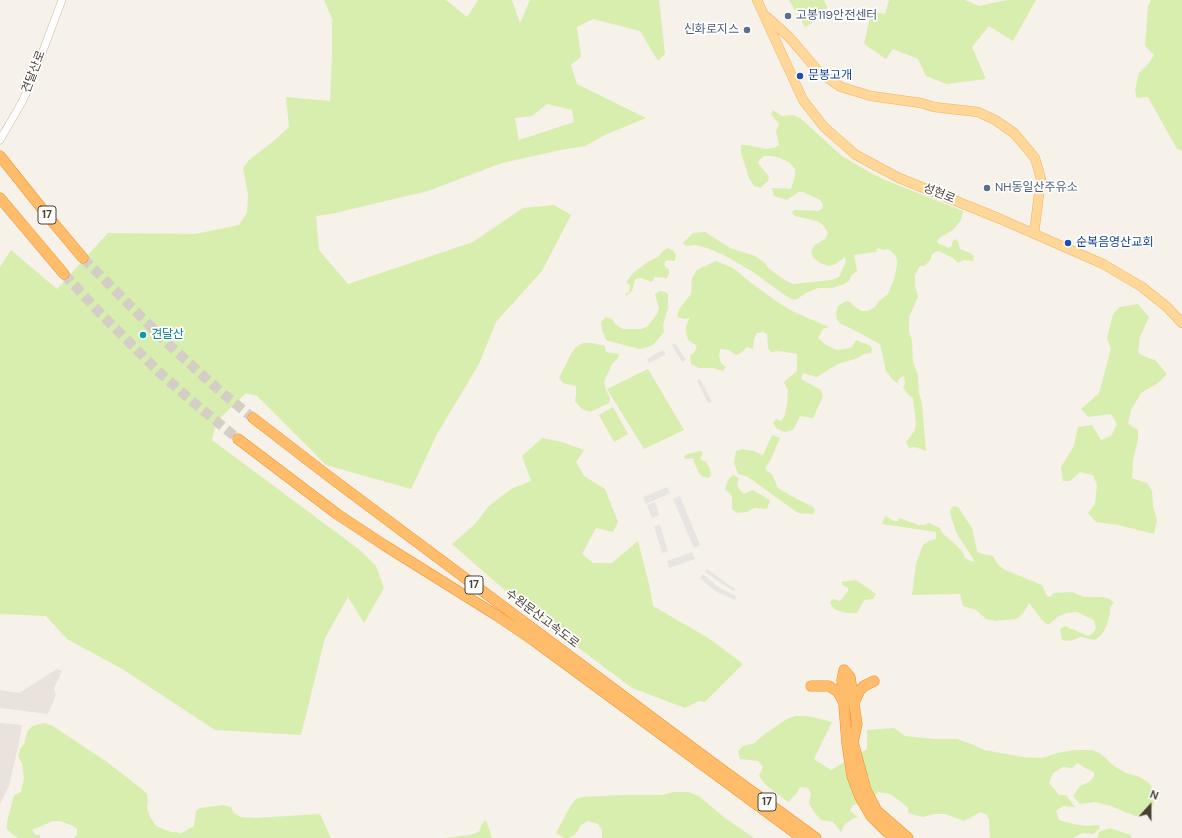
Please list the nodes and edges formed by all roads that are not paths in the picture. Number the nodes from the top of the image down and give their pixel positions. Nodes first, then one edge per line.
1 (62, 0) edge
2 (757, 0) edge
3 (763, 14) junction
4 (0, 140) edge
5 (0, 156) edge
6 (0, 198) edge
7 (1034, 233) junction
8 (83, 258) tunnel mouth
9 (64, 274) tunnel mouth
10 (1182, 323) edge
11 (253, 418) tunnel mouth
12 (238, 439) tunnel mouth
13 (874, 681) dead end
14 (811, 686) dead end
15 (849, 703) junction
16 (692, 752) junction
17 (713, 768) junction
18 (802, 838) edge
19 (816, 838) edge
20 (896, 838) edge
21 (908, 838) edge

1 - 4 street, 견달산로
2 - 3 main road, 성현로
3 - 7 main road, 성현로
3 - 7 main road
5 - 8 highway, 17
6 - 9 highway, 17
7 - 10 main road, 성현로
11 - 16 highway, 수원문산고속도로 / 17
12 - 16 highway, 수원문산고속도로 / 17
13 - 15 highway
14 - 15 highway
15 - 20 highway
15 - 21 highway
16 - 17 highway, 수원문산고속도로 / 17
17 - 18 highway, 수원문산고속도로 / 17
17 - 19 highway, 수원문산고속도로 / 17

